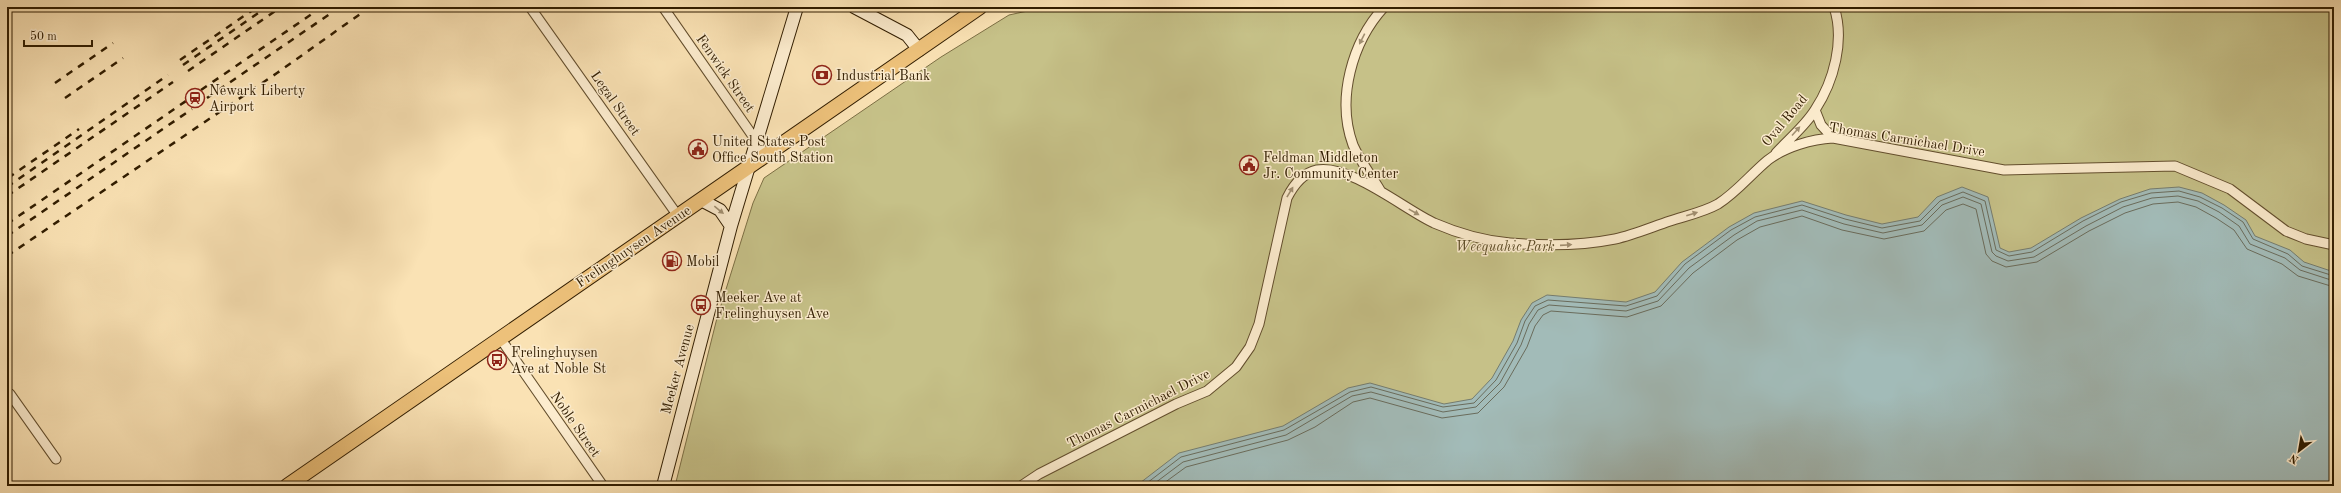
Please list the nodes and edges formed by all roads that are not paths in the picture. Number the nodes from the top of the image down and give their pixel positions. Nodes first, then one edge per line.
1 (530, 7) edge
2 (663, 7) edge
3 (797, 7) edge
4 (854, 7) edge
5 (980, 7) edge
6 (1384, 7) edge
7 (1834, 7) edge
8 (919, 50) junction
9 (1815, 110) junction
10 (1833, 138) junction
11 (756, 141) junction
12 (766, 155) junction
13 (1769, 159) junction
14 (748, 168) junction
15 (1381, 191) junction
16 (701, 200) junction
17 (678, 216) junction
18 (731, 226) junction
19 (2334, 245) edge
20 (500, 338) junction
21 (10, 394) dead end
22 (56, 458) dead end
23 (287, 486) edge
24 (603, 486) edge
25 (663, 486) edge
26 (1022, 486) edge

1 - 17 street, Legal Street
2 - 11 street, Fenwick Street
3 - 11 main road, Meeker Avenue
4 - 8 main road
5 - 8 main road, Frelinghuysen Avenue
6 -> 15 street
7 - 9 street, Oval Road
8 - 12 main road, Frelinghuysen Avenue
9 - 10 street
13 -> 9 street, Oval Road
10 - 13 street, Thomas Carmichael Drive
10 - 19 street, Thomas Carmichael Drive
11 - 12 street, Fenwick Street
11 - 14 main road, Meeker Avenue
12 - 14 main road, Frelinghuysen Avenue
15 -> 13 street, Thomas Carmichael Drive
14 - 16 main road, Frelinghuysen Avenue
14 - 18 main road, Meeker Avenue
26 -> 15 street, Thomas Carmichael Drive
16 - 17 main road, Frelinghuysen Avenue
16 -> 18 main road
17 - 20 main road, Frelinghuysen Avenue
18 - 25 main road, Meeker Avenue
20 - 23 main road, Frelinghuysen Avenue
20 - 24 street, Noble Street
21 - 22 street

